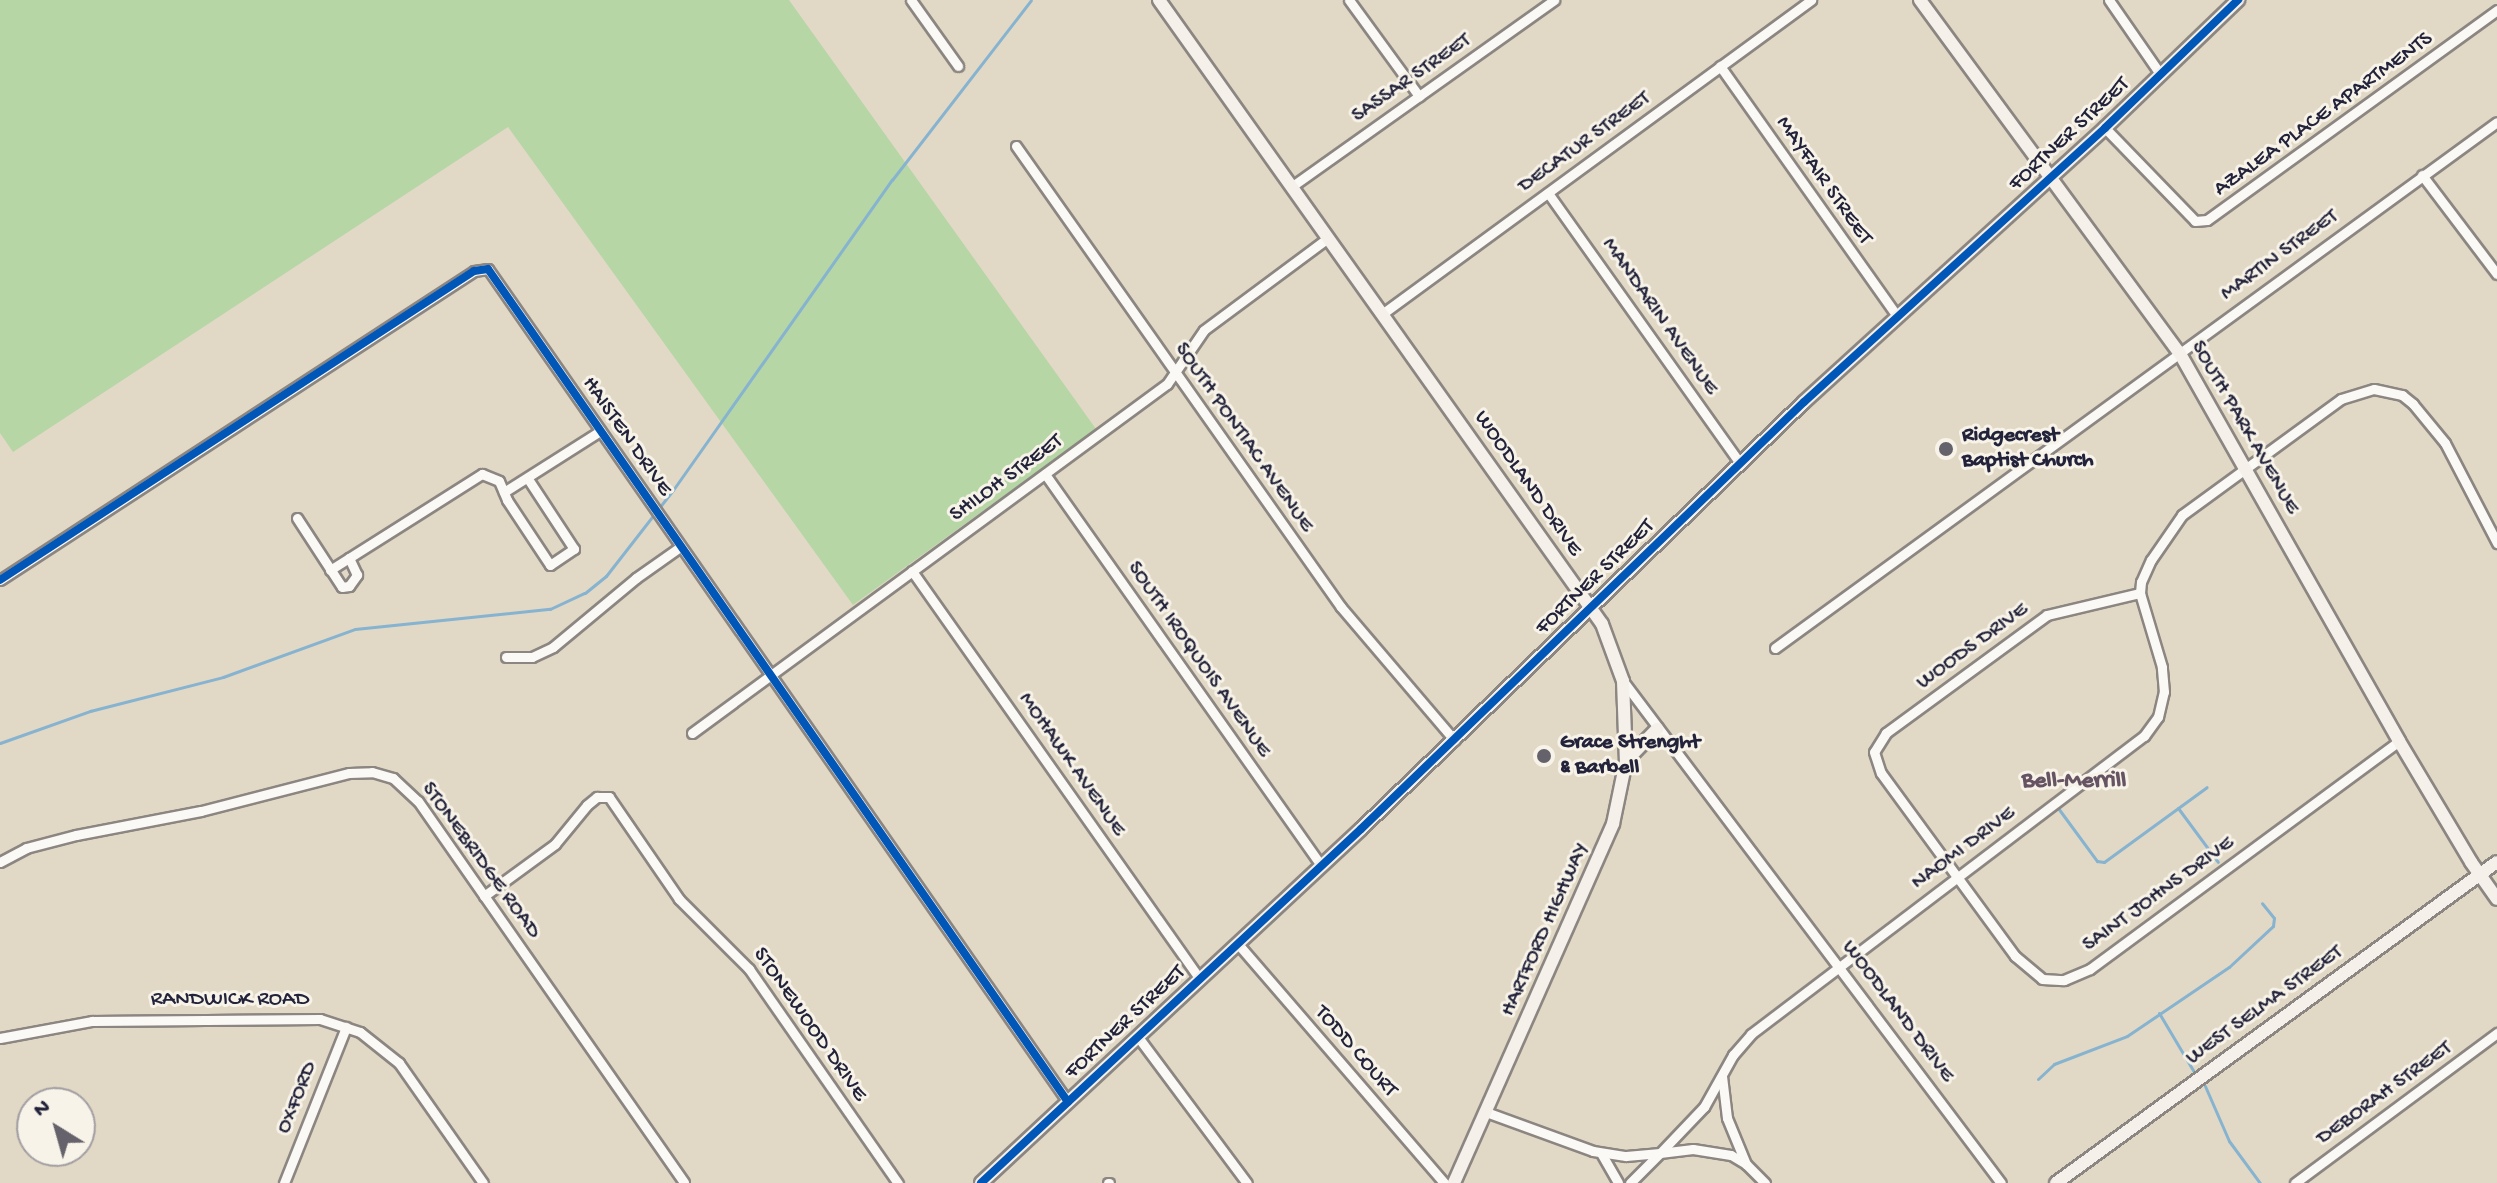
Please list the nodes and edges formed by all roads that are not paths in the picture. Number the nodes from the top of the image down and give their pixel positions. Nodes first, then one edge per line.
1 (911, 0) edge
2 (1349, 0) edge
3 (1811, 0) edge
4 (1920, 0) edge
5 (2109, 0) edge
6 (2238, 0) edge
7 (1161, 1) edge
8 (1548, 2) edge
9 (2497, 10) edge
10 (958, 66) dead end
11 (1720, 66) junction
12 (2161, 75) junction
13 (1419, 96) junction
14 (2497, 122) edge
15 (2105, 128) junction
16 (1016, 146) dead end
17 (2422, 175) junction
18 (2050, 179) junction
19 (1291, 187) junction
20 (1548, 193) junction
21 (1328, 238) junction
22 (2497, 274) edge
23 (1382, 314) junction
24 (1897, 316) junction
25 (2179, 352) junction
26 (1175, 373) junction
27 (600, 431) junction
28 (1740, 463) junction
29 (2245, 468) junction
30 (1045, 474) junction
31 (528, 479) junction
32 (504, 492) junction
33 (297, 518) dead end
34 (2497, 543) edge
35 (680, 547) junction
36 (349, 558) junction
37 (330, 570) junction
38 (912, 571) junction
39 (0, 580) edge
40 (2140, 593) junction
41 (1590, 609) junction
42 (1775, 648) dead end
43 (506, 657) dead end
44 (769, 675) junction
45 (1623, 681) junction
46 (1657, 729) junction
47 (692, 733) dead end
48 (1454, 740) junction
49 (2399, 741) junction
50 (1626, 761) junction
51 (0, 862) edge
52 (2497, 862) edge
53 (1322, 866) junction
54 (2479, 875) junction
55 (1957, 876) junction
56 (484, 896) junction
57 (2497, 899) edge
58 (1238, 944) junction
59 (1837, 968) junction
60 (1200, 979) junction
61 (346, 1027) junction
62 (2497, 1033) edge
63 (1138, 1037) junction
64 (0, 1038) edge
65 (1722, 1076) junction
66 (1068, 1102) junction
67 (1486, 1112) junction
68 (1601, 1153) junction
69 (1660, 1153) junction
70 (1746, 1164) junction
71 (284, 1183) edge
72 (483, 1183) edge
73 (684, 1183) edge
74 (898, 1183) edge
75 (981, 1183) edge
76 (1247, 1183) edge
77 (1444, 1183) edge
78 (1454, 1183) edge
79 (1618, 1183) edge
80 (1630, 1183) edge
81 (1765, 1183) edge
82 (2001, 1183) edge
83 (2056, 1183) edge
84 (2295, 1183) edge

1 - 10 street
2 - 13 street
3 - 11 street, DECATUR STREET
4 - 18 street, SOUTH PARK AVENUE
5 - 12 street
6 - 12 street, FORTNER STREET
7 - 19 street, WOODLAND DRIVE
8 - 13 street, SASSAR STREET
9 - 15 street, AZALEA PLACE APARTMENTS
11 - 20 street, DECATUR STREET
11 - 24 street, MAYFAIR STREET
12 - 15 street, FORTNER STREET
13 - 19 street, SASSAR STREET
14 - 17 street, MARTIN STREET
15 - 18 street, FORTNER STREET
16 - 26 street, SOUTH PONTIAC AVENUE
17 - 22 street
17 - 25 street, MARTIN STREET
18 - 24 street, FORTNER STREET
18 - 25 street, SOUTH PARK AVENUE
19 - 21 street, WOODLAND DRIVE
20 - 23 street, DECATUR STREET
20 - 28 street, MANDARIN AVENUE
21 - 23 street, WOODLAND DRIVE
21 - 26 street, SHILOH STREET
23 - 41 street, WOODLAND DRIVE
24 - 28 street, FORTNER STREET
25 - 29 street, SOUTH PARK AVENUE
25 - 42 street, MARTIN STREET
26 - 30 street, SHILOH STREET
26 - 48 street, SOUTH PONTIAC AVENUE
27 - 31 street
27 - 35 street, HAISTEN DRIVE
27 - 39 street, HAISTEN DRIVE
28 - 41 street, FORTNER STREET
29 - 34 street
29 - 40 street
29 - 49 street, SOUTH PARK AVENUE
30 - 38 street, SHILOH STREET
30 - 53 street, SOUTH IROQUOIS AVENUE
31 - 32 street
31 - 32 street
32 - 36 street
33 - 37 street
35 - 43 street
35 - 44 street, HAISTEN DRIVE
36 - 37 street
36 - 37 street
38 - 44 street, SHILOH STREET
38 - 60 street, MOHAWK AVENUE
40 - 55 street, NAOMI DRIVE
40 - 55 street, WOODS DRIVE
41 - 45 street, WOODLAND DRIVE
41 - 48 street, FORTNER STREET
44 - 47 street, SHILOH STREET
44 - 66 street, HAISTEN DRIVE
45 - 46 street, WOODLAND DRIVE
45 - 50 street, HARTFORD HIGHWAY
46 - 50 street
46 - 59 street, WOODLAND DRIVE
48 - 53 street, FORTNER STREET
49 - 54 street, SOUTH PARK AVENUE
49 - 55 street, SAINT JOHNS DRIVE
50 - 67 street, HARTFORD HIGHWAY
51 - 56 street, STONEBRIDGE ROAD
52 - 54 street, WEST SELMA STREET
53 - 58 street, FORTNER STREET
54 - 57 street, SOUTH PARK AVENUE
54 - 83 street, WEST SELMA STREET
55 - 59 street, NAOMI DRIVE
56 - 73 street, STONEBRIDGE ROAD
56 - 74 street, STONEWOOD DRIVE
58 - 60 street, FORTNER STREET
58 - 77 street, TODD COURT
59 - 65 street, NAOMI DRIVE
59 - 82 street, WOODLAND DRIVE
60 - 63 street, FORTNER STREET
61 - 64 street, RANDWICK ROAD
61 - 71 street, OXFORD
61 - 72 street, RANDWICK ROAD
62 - 84 street, DEBORAH STREET
63 - 66 street, FORTNER STREET
63 - 76 street
65 - 69 street, NAOMI DRIVE
65 - 70 street
66 - 75 street, FORTNER STREET
67 - 68 street
67 - 78 street, HARTFORD HIGHWAY
68 - 69 street
68 - 79 street
69 - 70 street
69 - 80 street, NAOMI DRIVE
70 - 81 street

